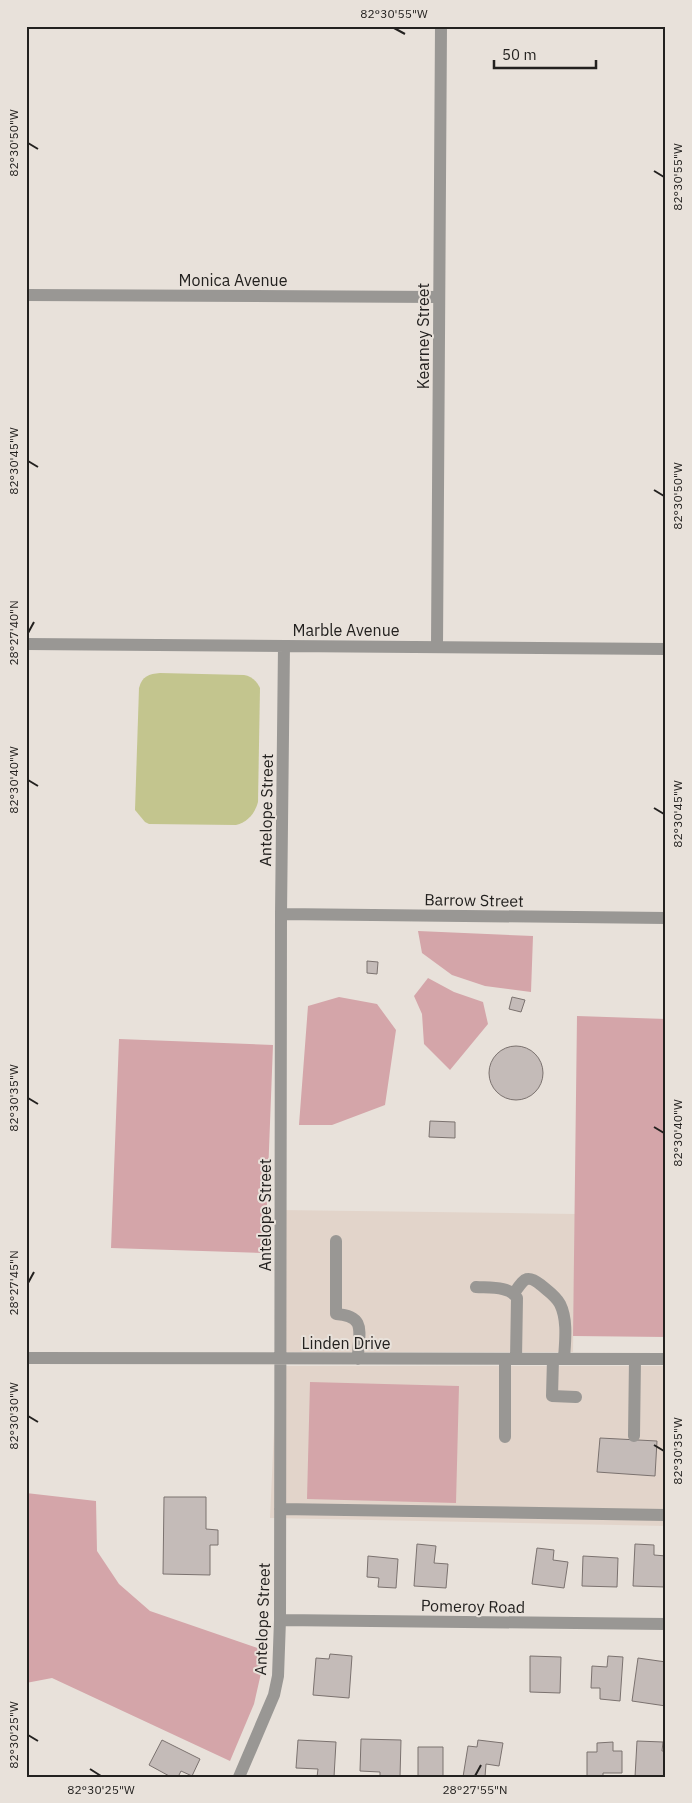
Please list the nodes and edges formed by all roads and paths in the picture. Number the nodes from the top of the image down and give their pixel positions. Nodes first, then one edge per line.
1 (442, 26) edge
2 (26, 295) edge
3 (440, 297) junction
4 (26, 644) edge
5 (284, 646) junction
6 (437, 647) junction
7 (666, 649) edge
8 (281, 914) junction
9 (666, 918) edge
10 (336, 1241) dead end
11 (476, 1287) dead end
12 (514, 1293) junction
13 (26, 1358) edge
14 (281, 1359) junction
15 (358, 1359) junction
16 (511, 1359) junction
17 (558, 1359) junction
18 (635, 1359) junction
19 (666, 1359) edge
20 (576, 1397) dead end
21 (634, 1436) dead end
22 (505, 1437) dead end
23 (280, 1509) junction
24 (666, 1515) edge
25 (280, 1620) junction
26 (666, 1624) edge
27 (239, 1777) edge

1 - 3 street, Kearney Street
2 - 3 street, Monica Avenue
3 - 6 street, Kearney Street
4 - 5 street, Marble Avenue
5 - 6 street, Marble Avenue
5 - 8 street, Antelope Street
6 - 7 street, Marble Avenue
8 - 9 street, Barrow Street
8 - 14 street, Antelope Street
10 - 15 street
11 - 12 street
12 - 16 street
12 - 17 street
13 - 14 street, Linden Drive
14 - 15 street, Linden Drive
14 - 23 street, Antelope Street
15 - 16 street, Linden Drive
16 - 17 street, Linden Drive
16 - 22 street
17 - 18 street, Linden Drive
17 - 20 street
18 - 19 street, Linden Drive
18 - 21 street
23 - 24 street
23 - 25 street, Antelope Street
25 - 26 street, Pomeroy Road
25 - 27 street, Antelope Street

